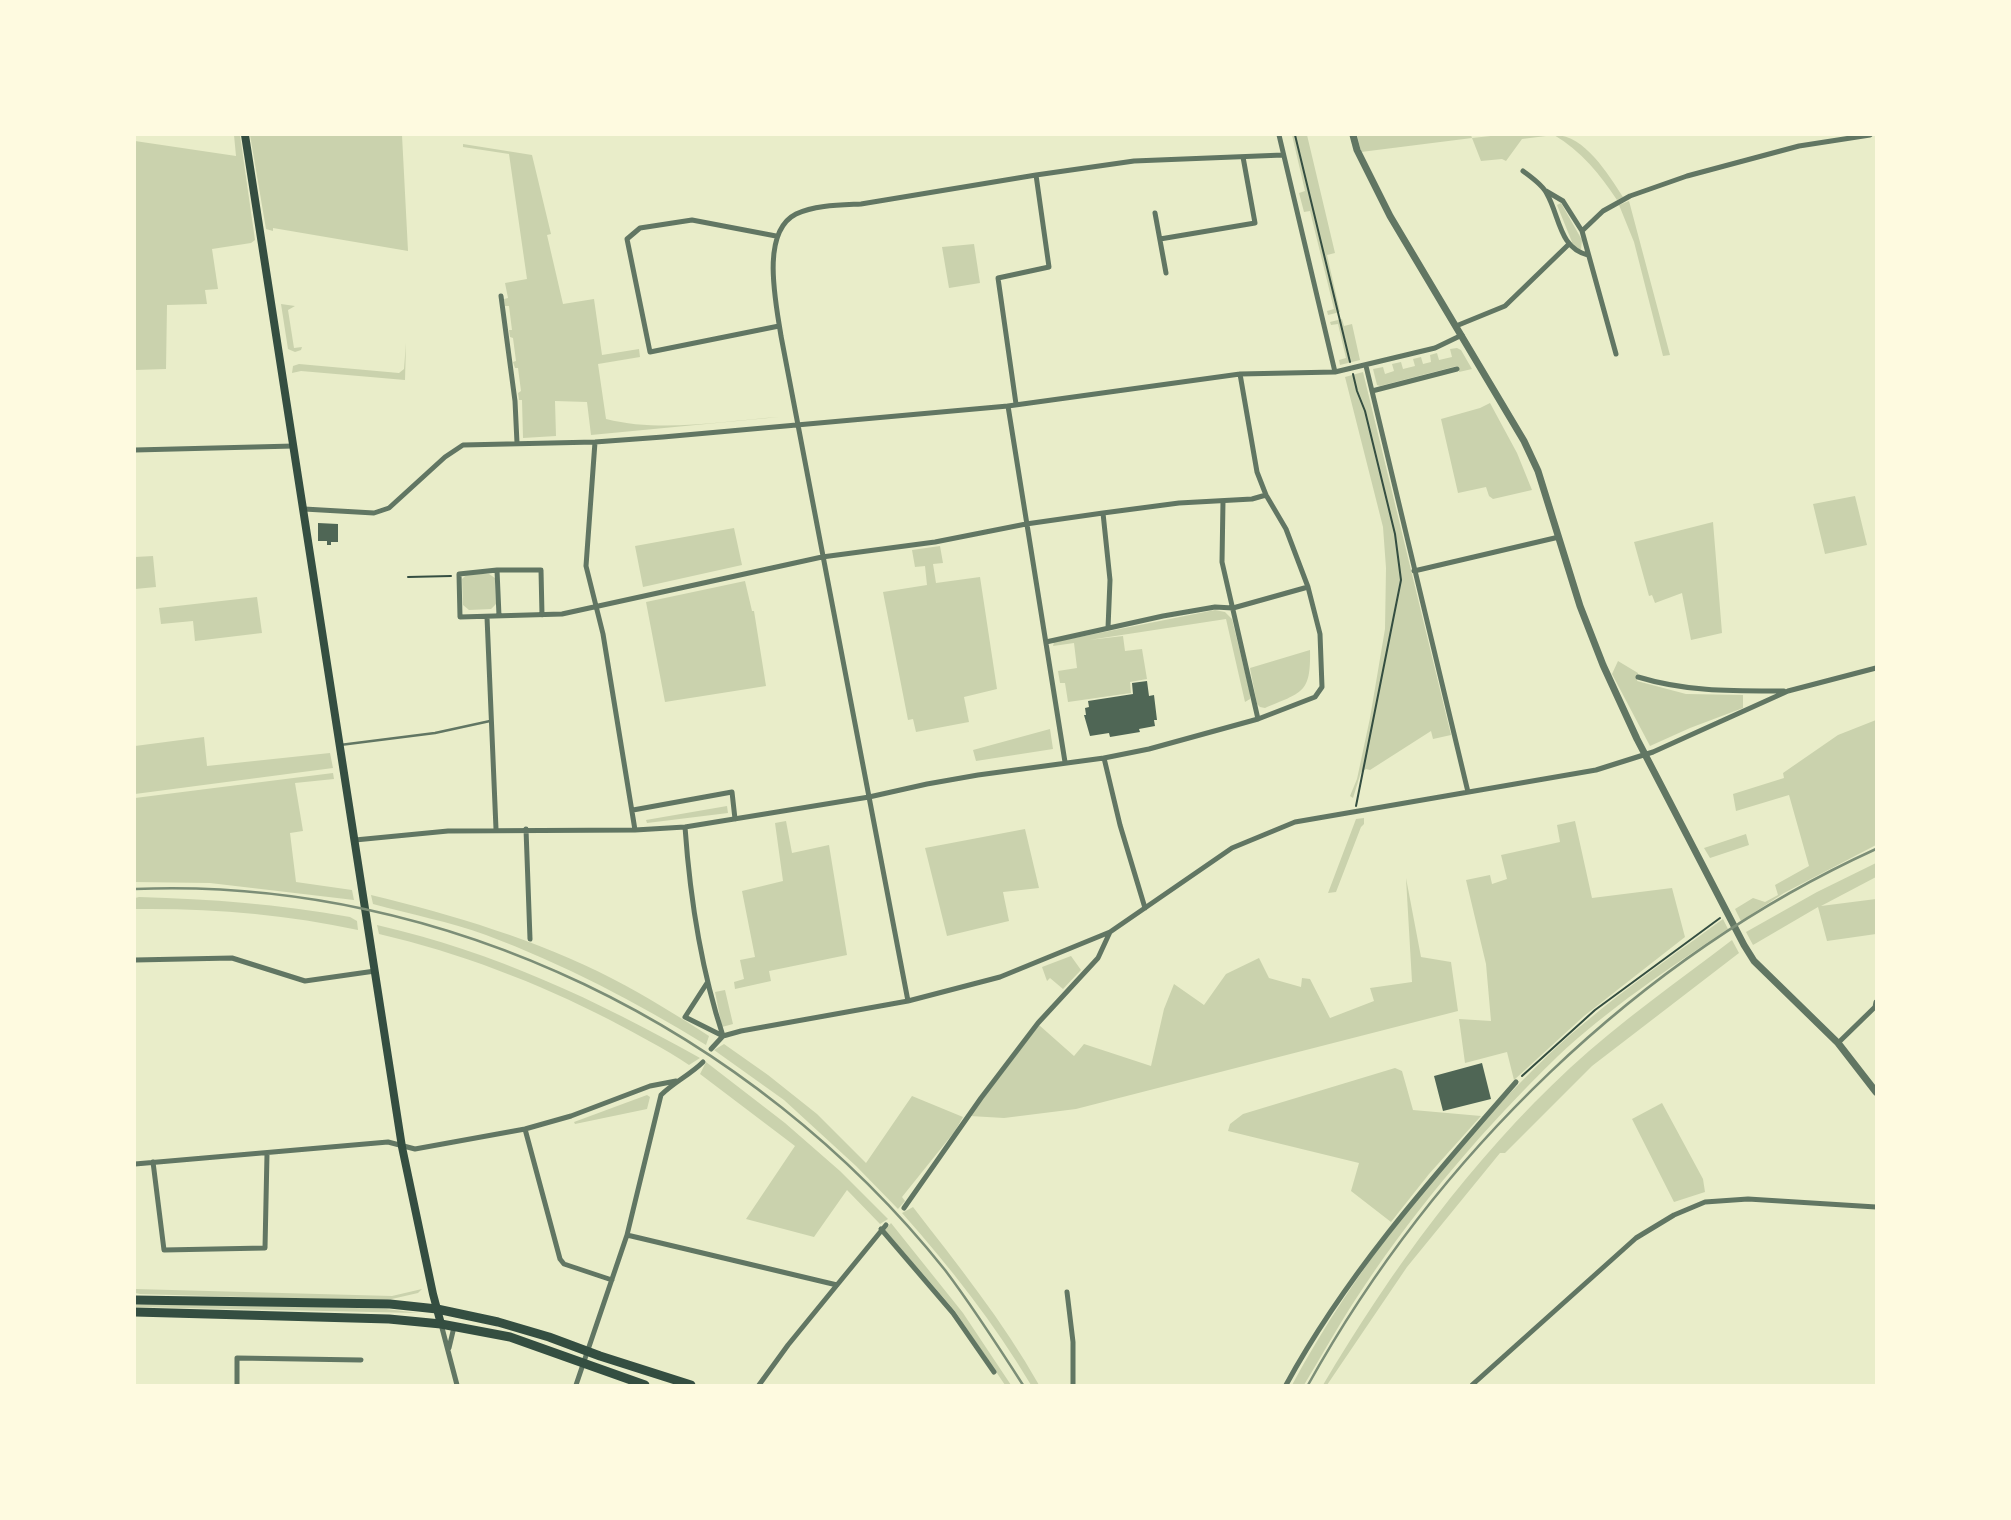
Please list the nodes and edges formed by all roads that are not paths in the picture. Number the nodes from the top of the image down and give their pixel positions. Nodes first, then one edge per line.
1 (246, 135) edge
2 (1279, 135) edge
3 (1353, 135) edge
4 (1870, 135) edge
5 (1283, 155) junction
6 (1243, 158) junction
7 (1524, 171) dead end
8 (1036, 175) junction
9 (1546, 191) junction
10 (1155, 213) dead end
11 (1582, 231) junction
12 (776, 236) junction
13 (1160, 239) junction
14 (1568, 244) junction
15 (1588, 255) junction
16 (1166, 273) dead end
17 (501, 296) dead end
18 (779, 326) junction
19 (1456, 326) junction
20 (1462, 335) junction
21 (1616, 354) dead end
22 (1366, 366) junction
23 (1457, 369) dead end
24 (1335, 372) junction
25 (1241, 374) junction
26 (1371, 391) junction
27 (1016, 404) junction
28 (1008, 406) junction
29 (797, 424) junction
30 (595, 442) junction
31 (517, 443) junction
32 (294, 446) junction
33 (135, 450) edge
34 (1266, 495) junction
35 (1223, 501) junction
36 (304, 509) junction
37 (1103, 513) junction
38 (1026, 524) junction
39 (1559, 537) junction
40 (822, 557) junction
41 (497, 570) junction
42 (1414, 571) junction
43 (1308, 587) junction
44 (596, 605) junction
45 (1233, 608) junction
46 (542, 615) junction
47 (499, 616) junction
48 (487, 617) junction
49 (1108, 628) junction
50 (1046, 642) junction
51 (1876, 668) edge
52 (1638, 677) dead end
53 (1788, 691) junction
54 (1258, 719) junction
55 (490, 721) junction
56 (340, 745) junction
57 (1646, 754) junction
58 (1104, 758) junction
59 (1065, 762) junction
60 (1468, 792) junction
61 (869, 797) junction
62 (633, 810) junction
63 (735, 819) junction
64 (685, 827) junction
65 (496, 829) junction
66 (526, 830) junction
67 (635, 830) junction
68 (355, 840) junction
69 (1145, 908) junction
70 (1110, 932) junction
71 (530, 939) dead end
72 (135, 960) edge
73 (375, 971) junction
74 (707, 983) junction
75 (908, 1001) junction
76 (1876, 1002) edge
77 (723, 1036) junction
78 (1838, 1043) junction
79 (711, 1049) dead end
80 (703, 1062) dead end
81 (676, 1081) junction
82 (1516, 1082) road end
83 (1876, 1092) edge
84 (525, 1129) junction
85 (402, 1147) junction
86 (267, 1154) junction
87 (153, 1162) junction
88 (135, 1164) edge
89 (1876, 1207) edge
90 (904, 1208) dead end
91 (627, 1235) junction
92 (612, 1280) junction
93 (836, 1285) junction
94 (1067, 1292) dead end
95 (433, 1294) junction
96 (135, 1300) edge
97 (423, 1307) junction
98 (437, 1309) junction
99 (135, 1312) edge
100 (442, 1324) junction
101 (454, 1326) junction
102 (448, 1351) junction
103 (587, 1351) junction
104 (361, 1360) dead end
105 (583, 1364) junction
106 (993, 1372) dead end
107 (237, 1385) edge
108 (457, 1385) edge
109 (576, 1385) edge
110 (645, 1385) edge
111 (691, 1385) edge
112 (759, 1385) edge
113 (1073, 1385) edge
114 (1286, 1385) edge
115 (1472, 1385) edge

1 - 32 main road
2 - 5 street
3 - 19 street
4 - 11 street
5 - 6 street
5 - 24 street
6 - 8 street
6 - 13 street
7 - 9 street
8 - 12 street
8 - 27 street
9 - 11 street
9 - 14 street
10 - 13 street
11 - 15 street
12 - 18 street
12 - 18 street
13 - 16 street
14 - 15 street
14 - 19 street
15 - 21 street
17 - 31 street
18 - 29 street
19 - 20 street
20 - 22 street
20 - 39 street
22 - 24 street
22 - 26 street
23 - 26 street
24 - 25 street
25 - 27 street
25 - 34 street
26 - 42 street
27 - 28 street
28 - 29 street
28 - 38 street
29 - 30 street
29 - 40 street
30 - 31 street
30 - 44 street
31 - 36 street
32 - 33 street
32 - 36 main road
34 - 35 street
34 - 43 street
35 - 37 street
35 - 45 street
36 - 56 main road
37 - 38 street
37 - 49 street
38 - 40 street
38 - 50 street
39 - 42 street
39 - 57 street
40 - 44 street
40 - 61 street
41 - 46 street
41 - 47 street
41 - 48 street
42 - 60 street
43 - 45 street
43 - 54 street
44 - 46 street
44 - 62 street
45 - 49 street
45 - 54 street
46 - 47 street
47 - 48 street
48 - 55 street
49 - 50 street
50 - 59 street
51 - 53 street
52 - 53 street
53 - 57 street
54 - 58 street
55 - 56 lane
55 - 65 street
56 - 68 main road
57 - 60 street
57 - 78 street
58 - 59 street
58 - 69 street
59 - 61 street
60 - 69 street
61 - 63 street
61 - 75 street
62 - 63 street
62 - 67 street
63 - 64 street
64 - 67 street
64 - 74 street
65 - 66 street
65 - 68 street
66 - 67 street
66 - 71 street
68 - 73 main road
69 - 70 street
70 - 75 street
70 - 90 street
72 - 73 street
73 - 85 main road
74 - 77 street
74 - 77 street
75 - 77 street
76 - 78 street
77 - 79 street
78 - 83 street
80 - 81 street
81 - 84 street
81 - 91 street
82 - 114 street
84 - 85 street
84 - 92 street
85 - 86 street
85 - 95 main road
86 - 87 street
86 - 87 street
87 - 88 street
89 - 115 street
91 - 92 street
91 - 93 street
92 - 103 street
93 - 106 street
93 - 112 street
94 - 113 street
95 - 97 main road
95 - 98 main road
96 - 97 main road
97 - 98 main road
98 - 100 main road
98 - 103 main road
99 - 100 main road
100 - 101 main road
100 - 102 street
101 - 102 street
101 - 105 main road
102 - 108 street
103 - 105 street
103 - 111 main road
104 - 107 street
105 - 109 street
105 - 110 main road

